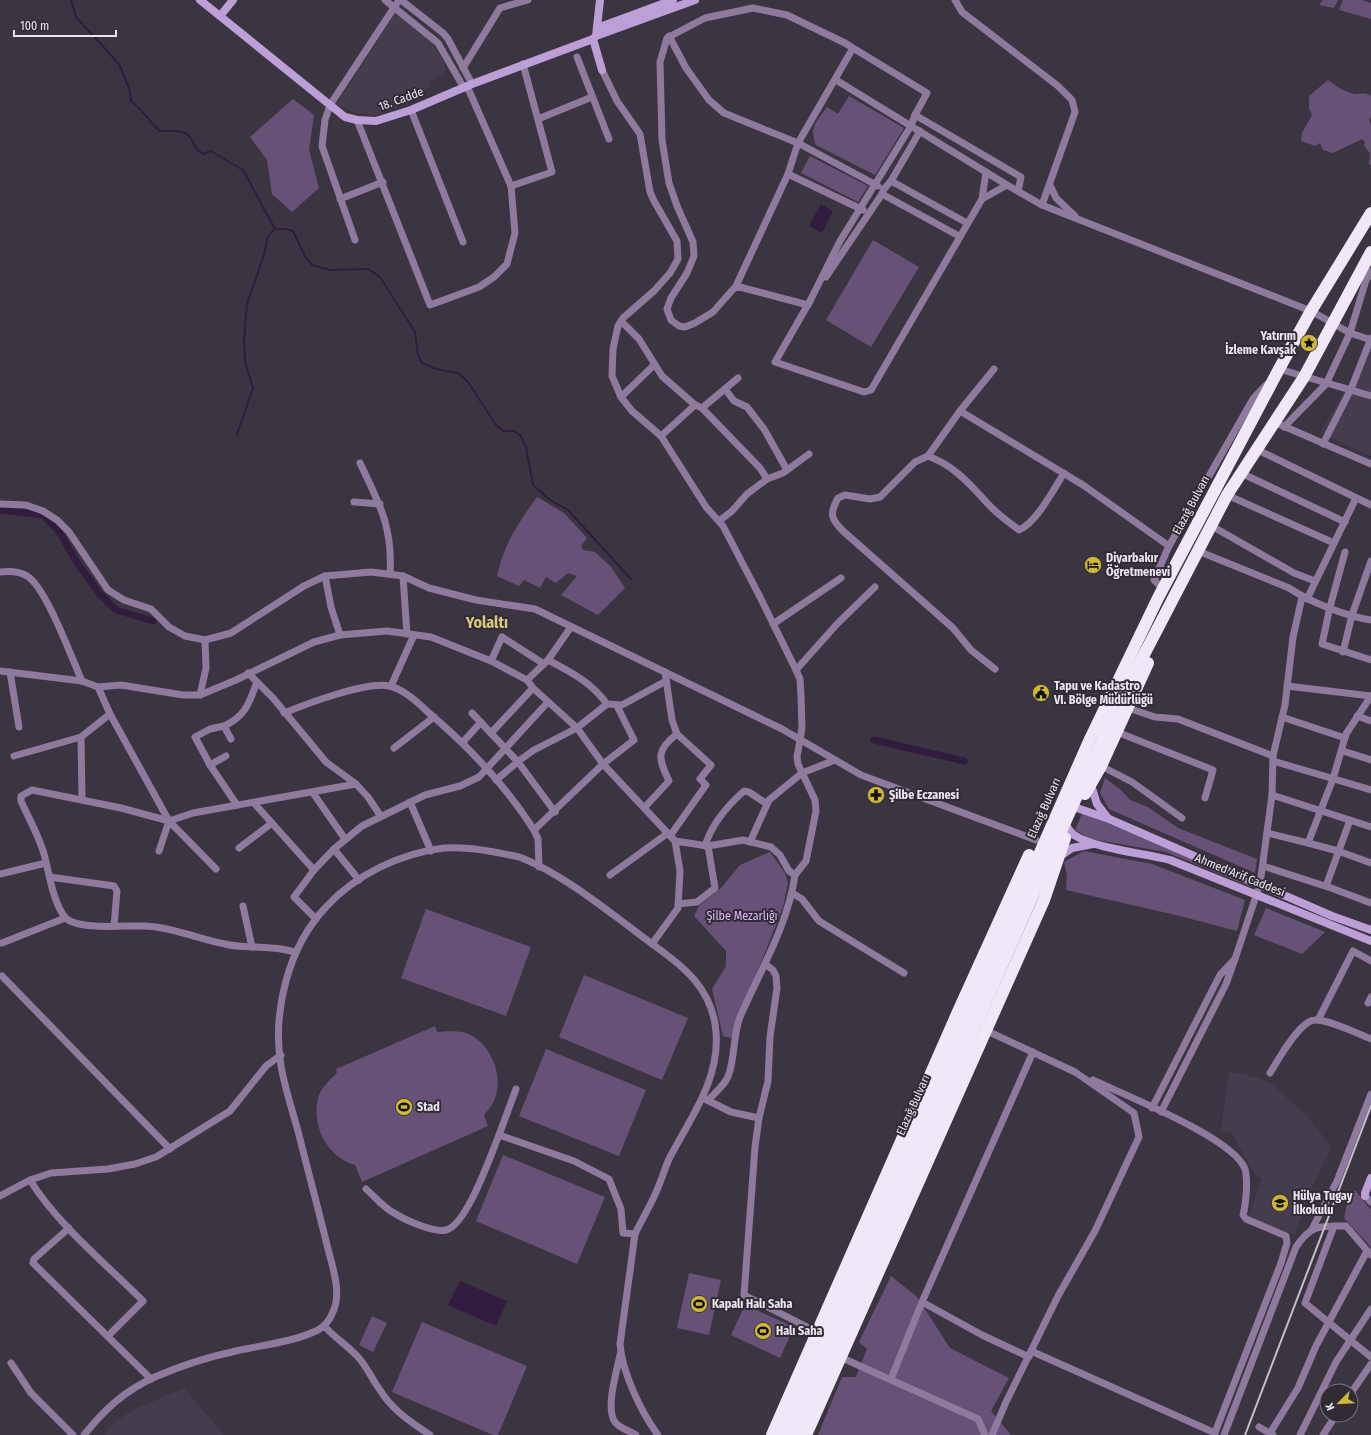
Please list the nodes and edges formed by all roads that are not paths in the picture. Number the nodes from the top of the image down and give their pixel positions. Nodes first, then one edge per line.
1 (200, 0) edge
2 (233, 0) edge
3 (385, 0) edge
4 (400, 0) edge
5 (528, 0) edge
6 (600, 0) edge
7 (673, 0) edge
8 (695, 0) edge
9 (955, 0) edge
10 (394, 7) junction
11 (220, 16) junction
12 (595, 34) junction
13 (669, 36) junction
14 (853, 48) junction
15 (577, 57) dead end
16 (524, 64) junction
17 (463, 68) junction
18 (602, 70) joint
19 (836, 80) junction
20 (468, 86) junction
21 (592, 97) junction
22 (330, 105) junction
23 (411, 110) junction
24 (914, 115) junction
25 (538, 119) junction
26 (357, 120) junction
27 (911, 126) junction
28 (920, 131) junction
29 (943, 131) junction
30 (609, 139) dead end
31 (798, 143) junction
32 (937, 143) junction
33 (986, 172) junction
34 (788, 174) junction
35 (891, 181) junction
36 (383, 182) junction
37 (874, 184) junction
38 (1050, 185) junction
39 (511, 186) junction
40 (1007, 186) junction
41 (883, 191) junction
42 (1018, 191) junction
43 (340, 199) junction
44 (982, 199) junction
45 (1042, 205) junction
46 (861, 209) junction
47 (869, 213) junction
48 (1371, 213) edge
49 (1080, 220) junction
50 (968, 223) junction
51 (959, 236) junction
52 (355, 240) dead end
53 (463, 242) dead end
54 (1371, 252) edge
55 (1371, 272) edge
56 (1369, 281) edge
57 (736, 286) junction
58 (808, 305) junction
59 (1311, 311) junction
60 (622, 321) junction
61 (1332, 322) junction
62 (1350, 333) junction
63 (1371, 339) edge
64 (654, 365) junction
65 (994, 369) dead end
66 (1279, 369) junction
67 (1304, 377) junction
68 (738, 378) dead end
69 (1326, 384) junction
70 (725, 389) junction
71 (1351, 389) junction
72 (1371, 396) edge
73 (621, 397) junction
74 (699, 406) junction
75 (960, 410) junction
76 (1279, 424) junction
77 (661, 436) junction
78 (1323, 444) junction
79 (1256, 449) junction
80 (810, 454) dead end
81 (928, 456) junction
82 (360, 462) dead end
83 (1371, 464) edge
84 (787, 470) junction
85 (1064, 473) junction
86 (1241, 473) junction
87 (767, 479) junction
88 (1227, 495) junction
89 (1356, 498) junction
90 (354, 502) dead end
91 (0, 504) edge
92 (380, 504) junction
93 (1371, 505) edge
94 (719, 521) junction
95 (1344, 522) junction
96 (1210, 525) junction
97 (1334, 543) junction
98 (1169, 546) junction
99 (1198, 551) junction
100 (1345, 552) dead end
101 (1371, 560) edge
102 (0, 572) edge
103 (390, 574) junction
104 (325, 576) junction
105 (403, 576) junction
106 (841, 578) dead end
107 (1315, 582) junction
108 (875, 587) dead end
109 (1163, 589) junction
110 (1304, 598) junction
111 (1330, 607) junction
112 (1352, 616) junction
113 (1148, 618) junction
114 (1163, 618) junction
115 (1371, 620) edge
116 (773, 624) junction
117 (571, 627) junction
118 (410, 634) junction
119 (340, 635) junction
120 (205, 640) junction
121 (1343, 652) junction
122 (1371, 660) edge
123 (491, 661) junction
124 (546, 662) junction
125 (995, 669) dead end
126 (796, 670) junction
127 (0, 671) edge
128 (10, 672) junction
129 (665, 672) junction
130 (248, 673) junction
131 (527, 680) junction
132 (82, 681) junction
133 (666, 681) junction
134 (257, 682) junction
135 (391, 686) junction
136 (1287, 686) junction
137 (98, 687) junction
138 (533, 688) junction
139 (200, 695) junction
140 (1371, 696) edge
141 (548, 702) junction
142 (607, 704) junction
143 (617, 706) junction
144 (1128, 708) junction
145 (284, 713) junction
146 (472, 713) dead end
147 (110, 714) junction
148 (1357, 716) junction
149 (434, 717) junction
150 (1282, 717) junction
151 (1371, 721) edge
152 (481, 722) junction
153 (224, 726) junction
154 (19, 727) dead end
155 (576, 728) junction
156 (492, 732) junction
157 (1117, 732) junction
158 (677, 734) junction
159 (81, 737) junction
160 (1345, 738) junction
161 (231, 739) dead end
162 (799, 739) junction
163 (463, 742) junction
164 (506, 747) junction
165 (394, 748) dead end
166 (1343, 751) junction
167 (14, 756) dead end
168 (226, 756) dead end
169 (1273, 758) junction
170 (835, 760) junction
171 (1371, 760) edge
172 (518, 762) junction
173 (603, 764) junction
174 (210, 765) junction
175 (1101, 766) junction
176 (487, 769) junction
177 (802, 773) junction
178 (1089, 779) junction
179 (1333, 779) junction
180 (496, 780) junction
181 (356, 784) junction
182 (1371, 790) edge
183 (313, 793) junction
184 (1272, 795) junction
185 (1205, 798) dead end
186 (82, 799) junction
187 (410, 802) junction
188 (254, 803) junction
189 (767, 804) junction
190 (237, 805) junction
191 (645, 807) junction
192 (1069, 808) junction
193 (1320, 810) junction
194 (554, 812) junction
195 (380, 815) junction
196 (1182, 818) dead end
197 (1109, 819) junction
198 (1350, 820) junction
199 (169, 821) junction
200 (272, 823) junction
201 (1066, 826) junction
202 (1371, 827) edge
203 (534, 830) junction
204 (1267, 834) junction
205 (671, 837) junction
206 (345, 839) junction
207 (1036, 840) junction
208 (750, 842) junction
209 (1308, 843) junction
210 (1097, 844) junction
211 (706, 846) junction
212 (240, 848) dead end
213 (334, 849) junction
214 (159, 850) dead end
215 (431, 851) junction
216 (1338, 851) junction
217 (1059, 857) junction
218 (1371, 862) edge
219 (46, 864) junction
220 (1263, 866) junction
221 (539, 867) junction
222 (216, 869) dead end
223 (314, 870) junction
224 (0, 874) edge
225 (610, 875) dead end
226 (795, 875) junction
227 (50, 877) junction
228 (359, 880) junction
229 (1260, 884) junction
230 (1326, 886) junction
231 (792, 893) junction
232 (1257, 896) junction
233 (678, 904) junction
234 (1371, 904) edge
235 (243, 906) dead end
236 (65, 918) junction
237 (316, 919) junction
238 (114, 926) junction
239 (1371, 930) edge
240 (1371, 941) edge
241 (2, 943) dead end
242 (652, 944) junction
243 (252, 947) junction
244 (295, 952) junction
245 (1235, 959) junction
246 (1371, 961) edge
247 (765, 964) junction
248 (904, 973) dead end
249 (2, 976) dead end
250 (969, 1010) junction
251 (1318, 1020) junction
252 (985, 1030) junction
253 (1371, 1039) edge
254 (941, 1050) junction
255 (1033, 1052) junction
256 (280, 1055) junction
257 (1075, 1072) junction
258 (1270, 1073) dead end
259 (516, 1089) dead end
260 (1371, 1094) edge
261 (705, 1099) junction
262 (1152, 1108) junction
263 (1161, 1112) junction
264 (759, 1118) junction
265 (499, 1135) junction
266 (170, 1149) junction
267 (1371, 1178) edge
268 (30, 1180) junction
269 (366, 1190) dead end
270 (0, 1196) edge
271 (1368, 1199) edge
272 (1334, 1226) junction
273 (69, 1228) junction
274 (1312, 1229) junction
275 (635, 1234) junction
276 (1369, 1253) edge
277 (922, 1302) junction
278 (1371, 1309) edge
279 (1329, 1322) junction
280 (324, 1326) junction
281 (817, 1332) junction
282 (108, 1336) junction
283 (1350, 1342) junction
284 (620, 1354) junction
285 (1030, 1354) junction
286 (840, 1357) junction
287 (1371, 1357) edge
288 (11, 1363) dead end
289 (1371, 1364) edge
290 (151, 1379) junction
291 (891, 1379) junction
292 (1358, 1383) edge
293 (1331, 1423) edge
294 (1259, 1427) dead end
295 (1214, 1434) edge
296 (1271, 1434) edge
297 (73, 1435) edge
298 (84, 1435) edge
299 (430, 1435) edge
300 (636, 1435) edge
301 (658, 1435) edge
302 (772, 1435) edge
303 (783, 1435) edge
304 (795, 1435) edge
305 (806, 1435) edge
306 (985, 1435) edge
307 (992, 1435) edge
308 (1224, 1435) edge
309 (1300, 1435) edge
310 (1323, 1435) edge

1 - 11 street, 18. Cadde
2 - 11 street
3 - 10 street
4 - 10 street
4 - 17 street
5 - 17 street
6 - 12 street
7 - 12 street, 18. Cadde
8 - 12 street, 18. Cadde
9 - 38 street
10 - 20 street
10 - 22 street
11 - 22 street, 18. Cadde
12 - 16 street, 18. Cadde
12 - 18 street
13 - 14 street
13 - 31 street
13 - 57 street
14 - 19 street
14 - 24 street
15 - 21 street
16 - 20 street, 18. Cadde
16 - 25 street
17 - 20 street
18 - 60 street
19 - 27 street
19 - 31 street
20 - 23 street, 18. Cadde
20 - 39 street
21 - 25 street
21 - 30 street
22 - 26 street, 18. Cadde
22 - 43 street
23 - 26 street, 18. Cadde
23 - 53 street
24 - 27 street
24 - 29 street
25 - 39 street
26 - 36 street
27 - 28 street
27 - 37 street
28 - 32 street
28 - 35 street
29 - 32 street
29 - 42 street
31 - 34 street
31 - 37 street
32 - 33 street
33 - 40 street
33 - 44 street
34 - 46 street
34 - 57 street
35 - 41 street
35 - 50 street
36 - 39 street
36 - 43 street
37 - 41 street
37 - 46 street
38 - 45 street
38 - 49 street
40 - 42 street
40 - 44 street
41 - 47 street
41 - 51 street
42 - 45 street
43 - 52 street
44 - 50 street
45 - 49 street
46 - 47 street
46 - 58 street
47 - 58 street
48 - 59 highway, Elazığ Bulvarı
49 - 59 street
50 - 51 street
51 - 58 street
54 - 61 highway, Elazığ Bulvarı
55 - 56 street
56 - 62 street
57 - 58 street
59 - 61 street
59 - 66 highway, Elazığ Bulvarı
60 - 64 street
60 - 73 street
61 - 62 street
61 - 67 highway, Elazığ Bulvarı
62 - 63 street
62 - 69 street
63 - 71 street
64 - 73 street
64 - 74 street
65 - 75 street
66 - 67 street
66 - 98 street
66 - 109 highway, Elazığ Bulvarı
67 - 69 street
67 - 76 highway, Elazığ Bulvarı
68 - 70 street
69 - 71 street
69 - 76 street
70 - 74 street
70 - 84 street
71 - 72 street
71 - 78 street
73 - 77 street
74 - 77 street
74 - 87 street
75 - 81 street
75 - 85 street
76 - 78 street
76 - 79 highway, Elazığ Bulvarı
77 - 94 street
78 - 83 street
79 - 86 highway, Elazığ Bulvarı
79 - 89 street
80 - 84 street
81 - 85 street
81 - 125 street
82 - 92 street
84 - 87 street
85 - 98 street
86 - 88 highway, Elazığ Bulvarı
86 - 95 street
87 - 94 street
88 - 96 highway, Elazığ Bulvarı
88 - 97 street
89 - 93 street
89 - 95 street
90 - 92 street
91 - 120 street
92 - 103 street
94 - 116 street
95 - 97 street
96 - 99 highway, Elazığ Bulvarı
96 - 107 street
97 - 107 street
98 - 109 street
99 - 110 street
99 - 114 highway, Elazığ Bulvarı
100 - 111 street
101 - 112 street
102 - 132 street
103 - 104 street
103 - 105 street
104 - 119 street
104 - 120 street
105 - 117 street
105 - 118 street
106 - 116 street
107 - 110 street
108 - 126 street
109 - 113 highway, Elazığ Bulvarı
110 - 111 street
110 - 136 street
111 - 112 street
111 - 121 street
112 - 115 street
112 - 121 street
113 - 192 highway, Elazığ Bulvarı
113 - 207 highway
114 - 144 highway
114 - 178 highway, Elazığ Bulvarı
116 - 126 street
117 - 124 street
117 - 129 street
118 - 119 street
118 - 123 street
118 - 135 street
119 - 130 street
120 - 139 street
121 - 122 street
123 - 124 street
123 - 131 street
124 - 131 street
124 - 142 street
126 - 162 street
127 - 128 street
128 - 132 street
128 - 154 street
129 - 133 street
129 - 162 street
130 - 134 street
130 - 139 street
131 - 138 street
132 - 137 street
133 - 143 street
133 - 158 street
134 - 145 street
134 - 153 street
135 - 145 street
135 - 149 street
136 - 140 street
136 - 150 street
137 - 139 street
137 - 147 street
138 - 141 street
138 - 156 street
140 - 148 street
141 - 155 street
141 - 164 street
142 - 143 street
142 - 155 street
143 - 173 street
144 - 157 highway
144 - 169 street
145 - 181 street
146 - 152 street
147 - 159 street
147 - 199 street
148 - 151 street
148 - 160 street
149 - 163 street
149 - 165 street
150 - 160 street
150 - 169 street
152 - 156 street
152 - 163 street
153 - 161 street
153 - 174 street
155 - 172 street
155 - 173 street
156 - 164 street
157 - 175 highway
157 - 185 street
158 - 191 street
158 - 205 street
159 - 167 street
159 - 186 street
160 - 166 street
162 - 170 street
162 - 177 street
163 - 176 street
164 - 172 street
164 - 176 street
166 - 171 street
166 - 179 street
168 - 174 street
169 - 179 street
169 - 184 street
170 - 177 street
170 - 207 street
172 - 180 street
172 - 194 street
173 - 191 street
173 - 194 street
174 - 190 street
175 - 178 highway
175 - 196 street
176 - 180 street
176 - 187 street
177 - 189 street
177 - 226 street
178 - 192 highway, Elazığ Bulvarı
178 - 197 street, Ahmed Arif Caddesi
179 - 182 street
179 - 193 street
180 - 203 street
181 - 183 street
181 - 195 street
183 - 188 street
183 - 206 street
184 - 193 street
184 - 204 street
186 - 199 street
186 - 219 street
187 - 195 street
187 - 215 street
188 - 190 street
188 - 200 street
189 - 208 street
189 - 211 street
190 - 199 street
191 - 205 street
192 - 197 street, Ahmed Arif Caddesi
192 - 201 highway, Elazığ Bulvarı
192 - 250 highway, Elazığ Bulvarı
193 - 198 street
193 - 209 street
194 - 203 street
195 - 206 street
197 - 229 street, Ahmed Arif Caddesi
198 - 202 street
198 - 216 street
199 - 214 street
199 - 222 street
200 - 212 street
200 - 223 street
201 - 210 street, Ahmed Arif Caddesi
201 - 217 highway
201 - 304 highway, Elazığ Bulvarı
203 - 221 street
204 - 209 street
204 - 220 street
205 - 211 street
205 - 225 street
205 - 233 street
206 - 213 street
207 - 254 highway
208 - 211 street
208 - 226 street
209 - 216 street
210 - 217 street, Ahmed Arif Caddesi
210 - 232 street, Ahmed Arif Caddesi
211 - 233 street
213 - 223 street
213 - 228 street
215 - 221 street
215 - 228 street
216 - 218 street
216 - 230 street
217 - 252 highway
219 - 224 street
219 - 227 street
220 - 229 street
220 - 230 street
221 - 242 street
223 - 237 street
226 - 231 street
227 - 236 street
227 - 238 street
228 - 237 street
229 - 232 street
229 - 239 street, Ahmed Arif Caddesi
230 - 234 street
231 - 247 street
231 - 248 street
232 - 240 street, Ahmed Arif Caddesi
232 - 245 street
233 - 242 street
235 - 243 street
236 - 238 street
236 - 241 street
237 - 244 street
238 - 243 street
242 - 261 street
243 - 244 street
244 - 256 street
245 - 262 street
245 - 263 street
246 - 251 street
247 - 261 street
247 - 264 street
249 - 266 street
250 - 254 highway
250 - 303 highway, Elazığ Bulvarı
251 - 253 street
251 - 258 street
252 - 255 street
252 - 286 highway
254 - 281 highway
255 - 257 street
255 - 277 street
256 - 266 street
256 - 280 street
257 - 262 street
257 - 285 street
259 - 265 street
260 - 274 street
261 - 264 street
261 - 275 street
262 - 263 street
263 - 295 street
264 - 281 street
265 - 269 street
265 - 275 street
266 - 268 street
267 - 271 street
268 - 270 street
268 - 273 street
272 - 274 street
272 - 276 street
272 - 279 street
273 - 282 street
273 - 282 street
274 - 308 street
275 - 284 street
276 - 279 street
277 - 285 street
277 - 291 street
278 - 283 street
279 - 283 street
279 - 296 street
280 - 290 street
280 - 299 street
281 - 302 highway
282 - 290 street
283 - 287 street
283 - 309 street
284 - 300 street
284 - 301 street
285 - 295 street
285 - 307 street
286 - 291 street
286 - 305 highway
288 - 297 street
289 - 292 street
290 - 298 street
291 - 306 street
293 - 310 street
294 - 296 street

